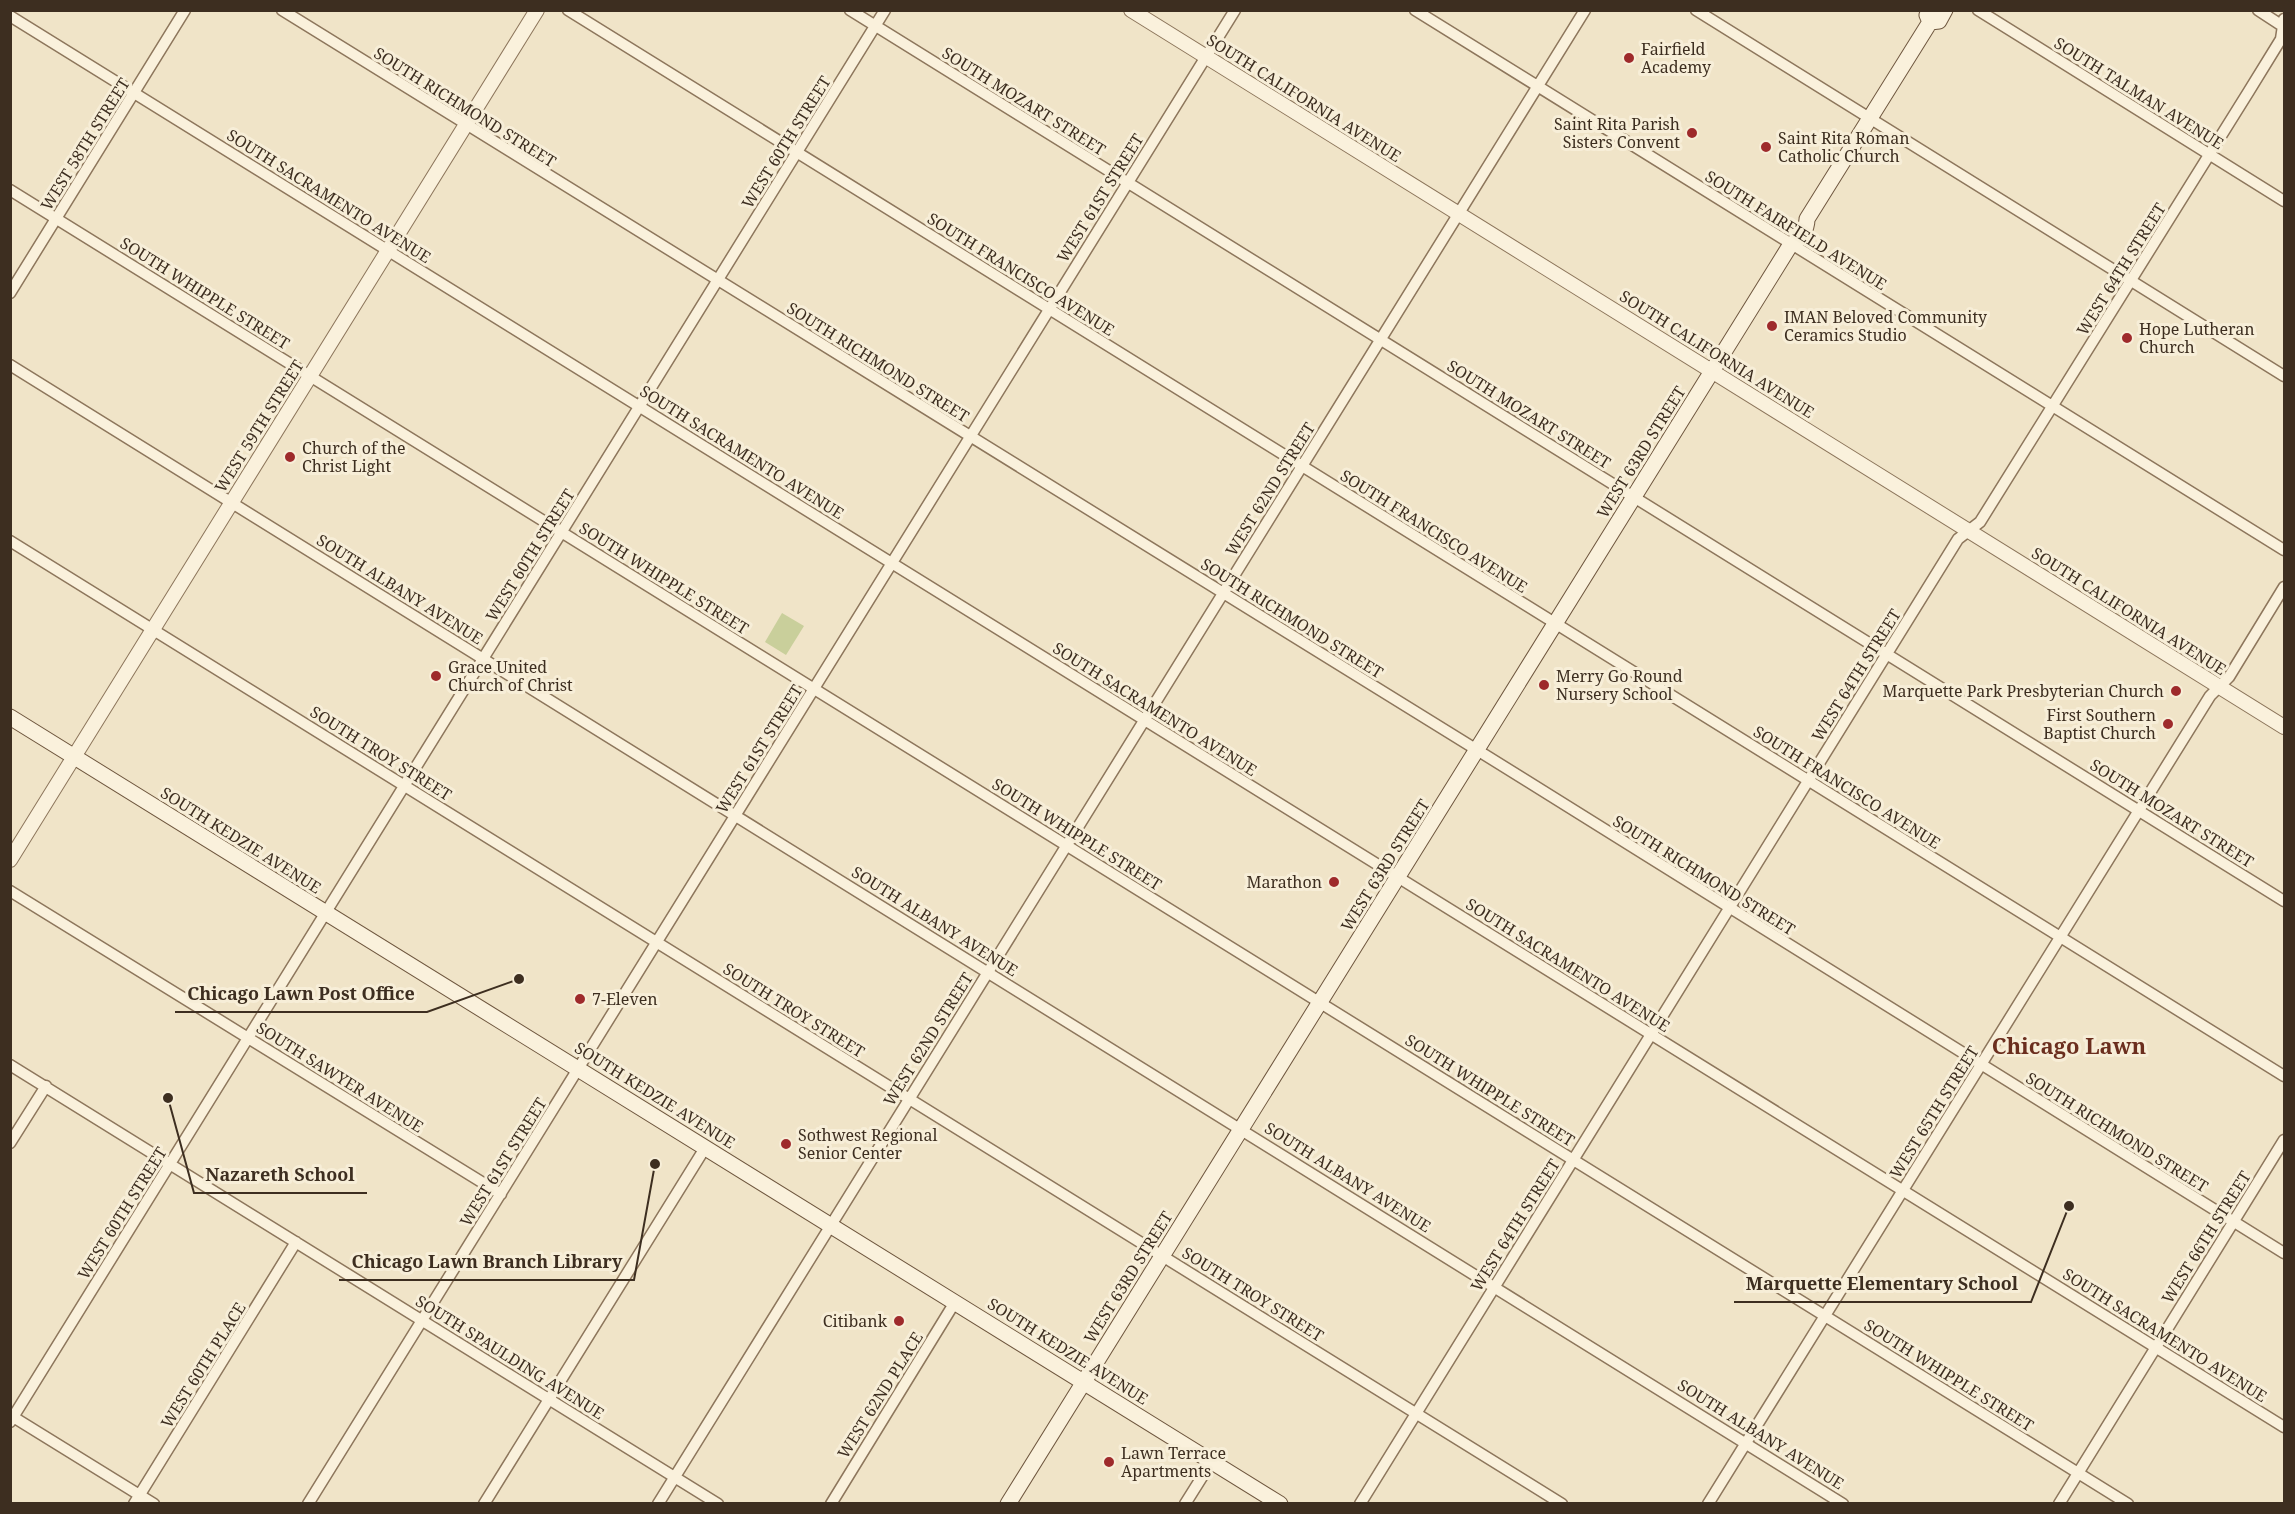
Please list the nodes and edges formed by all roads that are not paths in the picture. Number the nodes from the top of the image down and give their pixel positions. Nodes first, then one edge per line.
1 (185, 10) edge
2 (282, 10) edge
3 (537, 10) edge
4 (568, 10) edge
5 (850, 10) edge
6 (885, 10) edge
7 (1131, 10) edge
8 (1234, 10) edge
9 (1414, 10) edge
10 (1585, 10) edge
11 (1696, 10) edge
12 (1945, 10) edge
13 (1978, 10) edge
14 (2258, 10) edge
15 (10, 16) edge
16 (1930, 16) edge
17 (2284, 24) edge
18 (875, 26) junction
19 (1206, 57) junction
20 (1538, 87) junction
21 (134, 93) junction
22 (1870, 118) junction
23 (466, 125) junction
24 (797, 153) junction
25 (2210, 154) junction
26 (1128, 183) junction
27 (10, 190) edge
28 (2284, 201) edge
29 (1459, 214) junction
30 (57, 218) junction
31 (1791, 244) junction
32 (388, 250) junction
33 (718, 280) junction
34 (2131, 280) junction
35 (10, 293) edge
36 (1049, 309) junction
37 (1381, 340) junction
38 (10, 365) edge
39 (1713, 371) junction
40 (310, 376) junction
41 (2284, 376) edge
42 (640, 406) junction
43 (2052, 406) junction
44 (970, 437) junction
45 (1302, 466) junction
46 (1634, 497) junction
47 (232, 502) junction
48 (1969, 531) junction
49 (562, 532) junction
50 (10, 541) edge
51 (2284, 550) edge
52 (892, 563) junction
53 (2284, 587) edge
54 (1223, 593) junction
55 (1555, 623) junction
56 (153, 630) junction
57 (1887, 654) junction
58 (484, 658) junction
59 (2220, 687) junction
60 (814, 688) junction
61 (10, 717) edge
62 (1144, 720) junction
63 (2284, 727) edge
64 (1477, 750) junction
65 (74, 757) junction
66 (1809, 781) junction
67 (405, 786) junction
68 (2139, 811) junction
69 (736, 815) junction
70 (1066, 845) junction
71 (10, 860) edge
72 (1398, 877) junction
73 (10, 891) edge
74 (2284, 901) edge
75 (1729, 909) junction
76 (326, 913) junction
77 (2060, 937) junction
78 (657, 942) junction
79 (988, 971) junction
80 (1320, 1002) junction
81 (1651, 1034) junction
82 (248, 1038) junction
83 (10, 1065) edge
84 (1981, 1065) junction
85 (578, 1069) junction
86 (2284, 1076) edge
87 (46, 1086) junction
88 (909, 1098) junction
89 (1242, 1128) junction
90 (2284, 1140) edge
91 (10, 1143) edge
92 (705, 1148) junction
93 (1573, 1160) junction
94 (171, 1164) junction
95 (1903, 1190) junction
96 (501, 1194) junction
97 (2234, 1222) junction
98 (830, 1225) junction
99 (296, 1242) junction
100 (2284, 1253) edge
101 (1162, 1256) junction
102 (1495, 1286) junction
103 (955, 1302) junction
104 (1825, 1316) junction
105 (422, 1320) junction
106 (2156, 1347) junction
107 (1084, 1382) junction
108 (549, 1399) junction
109 (1416, 1413) junction
110 (12, 1418) edge
111 (2284, 1427) edge
112 (1746, 1443) junction
113 (1212, 1461) junction
114 (2078, 1473) junction
115 (674, 1476) junction
116 (137, 1499) edge
117 (153, 1503) edge
118 (309, 1503) edge
119 (484, 1503) edge
120 (658, 1503) edge
121 (718, 1503) edge
122 (831, 1503) edge
123 (1008, 1503) edge
124 (1185, 1503) edge
125 (1280, 1503) edge
126 (1360, 1503) edge
127 (1562, 1503) edge
128 (1708, 1503) edge
129 (1843, 1503) edge
130 (2059, 1503) edge
131 (2128, 1503) edge

1 - 21 street, WEST 58TH STREET
2 - 23 street, SOUTH RICHMOND STREET
3 - 23 street, WEST 59TH STREET
4 - 24 street, SOUTH FRANCISCO AVENUE
5 - 18 street, SOUTH MOZART STREET
6 - 18 street, WEST 60TH STREET
7 - 19 street, SOUTH CALIFORNIA AVENUE
8 - 19 street, WEST 61ST STREET
9 - 20 street, SOUTH FAIRFIELD AVENUE
10 - 20 street, WEST 62ND STREET
11 - 22 street
12 - 16 main road, WEST 63RD STREET
13 - 25 street, SOUTH TALMAN AVENUE
14 - 17 street
15 - 21 street, SOUTH SACRAMENTO AVENUE
16 - 22 main road, WEST 63RD STREET
17 - 25 street, WEST 64TH STREET
18 - 24 street, WEST 60TH STREET
18 - 26 street, SOUTH MOZART STREET
19 - 26 street, WEST 61ST STREET
19 - 29 street, SOUTH CALIFORNIA AVENUE
20 - 29 street, WEST 62ND STREET
20 - 31 street, SOUTH FAIRFIELD AVENUE
21 - 30 street, WEST 58TH STREET
21 - 32 street, SOUTH SACRAMENTO AVENUE
22 - 31 main road, WEST 63RD STREET
22 - 34 street
23 - 32 street, WEST 59TH STREET
23 - 33 street, SOUTH RICHMOND STREET
24 - 33 street, WEST 60TH STREET
24 - 36 street, SOUTH FRANCISCO AVENUE
25 - 28 street, SOUTH TALMAN AVENUE
25 - 34 street, WEST 64TH STREET
26 - 36 street, WEST 61ST STREET
26 - 37 street, SOUTH MOZART STREET
27 - 30 street, SOUTH WHIPPLE STREET
29 - 37 street, WEST 62ND STREET
29 - 39 street, SOUTH CALIFORNIA AVENUE
30 - 35 street, WEST 58TH STREET
30 - 40 street, SOUTH WHIPPLE STREET
31 - 39 main road, WEST 63RD STREET
31 - 43 street, SOUTH FAIRFIELD AVENUE
32 - 40 street, WEST 59TH STREET
32 - 42 street, SOUTH SACRAMENTO AVENUE
33 - 42 street, WEST 60TH STREET
33 - 44 street, SOUTH RICHMOND STREET
34 - 41 street
34 - 43 street, WEST 64TH STREET
36 - 44 street, WEST 61ST STREET
36 - 45 street, SOUTH FRANCISCO AVENUE
37 - 45 street, WEST 62ND STREET
37 - 46 street, SOUTH MOZART STREET
38 - 47 street, SOUTH ALBANY AVENUE
39 - 46 main road, WEST 63RD STREET
39 - 48 street, SOUTH CALIFORNIA AVENUE
40 - 47 street, WEST 59TH STREET
40 - 49 street, SOUTH WHIPPLE STREET
42 - 49 street, WEST 60TH STREET
42 - 52 street, SOUTH SACRAMENTO AVENUE
43 - 48 street, WEST 64TH STREET
43 - 51 street, SOUTH FAIRFIELD AVENUE
44 - 52 street, WEST 61ST STREET
44 - 54 street, SOUTH RICHMOND STREET
45 - 54 street, WEST 62ND STREET
45 - 55 street, SOUTH FRANCISCO AVENUE
46 - 55 main road, WEST 63RD STREET
46 - 57 street, SOUTH MOZART STREET
47 - 56 street, WEST 59TH STREET
47 - 58 street, SOUTH ALBANY AVENUE
48 - 57 street, WEST 64TH STREET
48 - 59 street, SOUTH CALIFORNIA AVENUE
49 - 58 street, WEST 60TH STREET
49 - 60 street, SOUTH WHIPPLE STREET
50 - 56 street, SOUTH TROY STREET
52 - 60 street, WEST 61ST STREET
52 - 62 street, SOUTH SACRAMENTO AVENUE
53 - 59 street, WEST 65TH STREET
54 - 62 street, WEST 62ND STREET
54 - 64 street, SOUTH RICHMOND STREET
55 - 64 main road, WEST 63RD STREET
55 - 66 street, SOUTH FRANCISCO AVENUE
56 - 65 street, WEST 59TH STREET
56 - 67 street, SOUTH TROY STREET
57 - 66 street, WEST 64TH STREET
57 - 68 street, SOUTH MOZART STREET
58 - 67 street, WEST 60TH STREET
58 - 69 street, SOUTH ALBANY AVENUE
59 - 63 street, SOUTH CALIFORNIA AVENUE
59 - 68 street, WEST 65TH STREET
60 - 69 street, WEST 61ST STREET
60 - 70 street, SOUTH WHIPPLE STREET
61 - 65 main road, SOUTH KEDZIE AVENUE
62 - 70 street, WEST 62ND STREET
62 - 72 street, SOUTH SACRAMENTO AVENUE
64 - 72 main road, WEST 63RD STREET
64 - 75 street, SOUTH RICHMOND STREET
65 - 71 street, WEST 59TH STREET
65 - 76 main road, SOUTH KEDZIE AVENUE
66 - 75 street, WEST 64TH STREET
66 - 77 street, SOUTH FRANCISCO AVENUE
67 - 76 street, WEST 60TH STREET
67 - 78 street, SOUTH TROY STREET
68 - 74 street, SOUTH MOZART STREET
68 - 77 street, WEST 65TH STREET
69 - 78 street, WEST 61ST STREET
69 - 79 street, SOUTH ALBANY AVENUE
70 - 79 street, WEST 62ND STREET
70 - 80 street, SOUTH WHIPPLE STREET
72 - 80 main road, WEST 63RD STREET
72 - 81 street, SOUTH SACRAMENTO AVENUE
73 - 82 street, SOUTH SAWYER AVENUE
75 - 81 street, WEST 64TH STREET
75 - 84 street, SOUTH RICHMOND STREET
76 - 82 street, WEST 60TH STREET
76 - 85 main road, SOUTH KEDZIE AVENUE
77 - 84 street, WEST 65TH STREET
77 - 86 street, SOUTH FRANCISCO AVENUE
78 - 85 street, WEST 61ST STREET
78 - 88 street, SOUTH TROY STREET
79 - 88 street, WEST 62ND STREET
79 - 89 street, SOUTH ALBANY AVENUE
80 - 89 main road, WEST 63RD STREET
80 - 93 street, SOUTH WHIPPLE STREET
81 - 93 street, WEST 64TH STREET
81 - 95 street, SOUTH SACRAMENTO AVENUE
82 - 94 street, WEST 60TH STREET
82 - 96 street, SOUTH SAWYER AVENUE
83 - 87 street, SOUTH SPAULDING AVENUE
84 - 95 street, WEST 65TH STREET
84 - 97 street, SOUTH RICHMOND STREET
85 - 92 main road, SOUTH KEDZIE AVENUE
85 - 96 street, WEST 61ST STREET
87 - 91 street
87 - 94 street, SOUTH SPAULDING AVENUE
88 - 98 street, WEST 62ND STREET
88 - 101 street, SOUTH TROY STREET
89 - 101 main road, WEST 63RD STREET
89 - 102 street, SOUTH ALBANY AVENUE
90 - 97 street, WEST 66TH STREET
92 - 98 main road, SOUTH KEDZIE AVENUE
92 - 108 street
93 - 102 street, WEST 64TH STREET
93 - 104 street, SOUTH WHIPPLE STREET
94 - 99 street, SOUTH SPAULDING AVENUE
94 - 110 street, WEST 60TH STREET
95 - 104 street, WEST 65TH STREET
95 - 106 street, SOUTH SACRAMENTO AVENUE
96 - 105 street, WEST 61ST STREET
97 - 100 street, SOUTH RICHMOND STREET
97 - 106 street, WEST 66TH STREET
98 - 103 main road, SOUTH KEDZIE AVENUE
98 - 115 street, WEST 62ND STREET
99 - 105 street, SOUTH SPAULDING AVENUE
99 - 116 street, WEST 60TH PLACE
101 - 107 main road, WEST 63RD STREET
101 - 109 street, SOUTH TROY STREET
102 - 109 street, WEST 64TH STREET
102 - 112 street, SOUTH ALBANY AVENUE
103 - 107 main road, SOUTH KEDZIE AVENUE
103 - 122 street, WEST 62ND PLACE
104 - 112 street, WEST 65TH STREET
104 - 114 street, SOUTH WHIPPLE STREET
105 - 108 street, SOUTH SPAULDING AVENUE
105 - 118 street, WEST 61ST STREET
106 - 111 street, SOUTH SACRAMENTO AVENUE
106 - 114 street, WEST 66TH STREET
107 - 113 main road, SOUTH KEDZIE AVENUE
107 - 123 main road, WEST 63RD STREET
108 - 115 street, SOUTH SPAULDING AVENUE
108 - 119 street
109 - 126 street, WEST 64TH STREET
109 - 127 street, SOUTH TROY STREET
110 - 116 street
112 - 128 street, WEST 65TH STREET
112 - 129 street, SOUTH ALBANY AVENUE
113 - 124 street
113 - 125 main road, SOUTH KEDZIE AVENUE
114 - 130 street, WEST 66TH STREET
114 - 131 street, SOUTH WHIPPLE STREET
115 - 120 street, WEST 62ND STREET
115 - 121 street, SOUTH SPAULDING AVENUE
116 - 117 street

